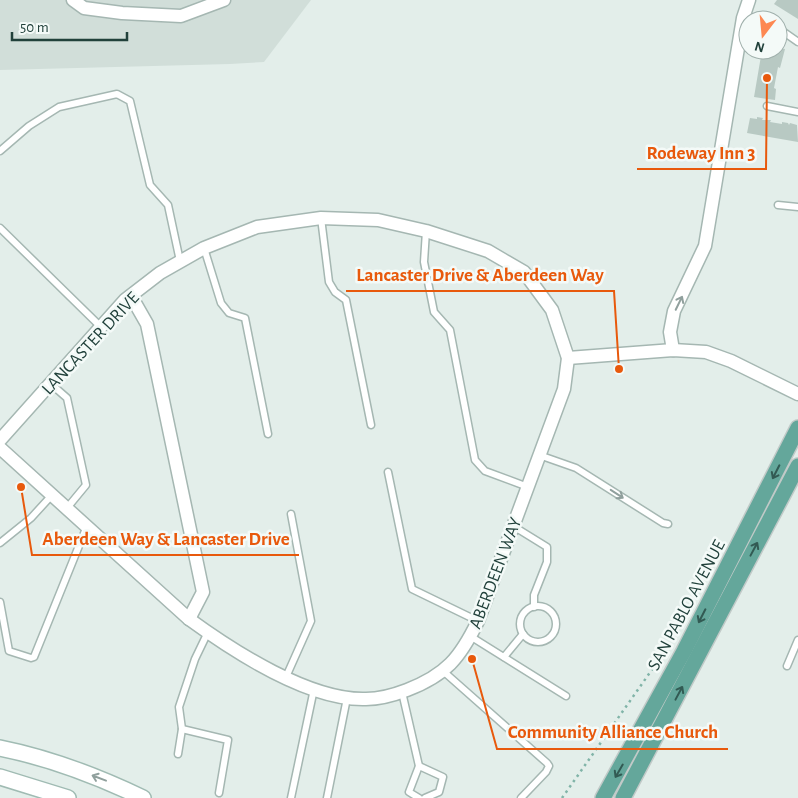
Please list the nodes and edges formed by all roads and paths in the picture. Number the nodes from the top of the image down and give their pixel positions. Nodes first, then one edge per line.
1 (73, 0) edge
2 (224, 0) edge
3 (749, 0) edge
4 (767, 106) dead end
5 (798, 112) edge
6 (0, 151) edge
7 (778, 205) dead end
8 (798, 207) edge
9 (321, 218) junction
10 (0, 228) edge
11 (426, 231) junction
12 (204, 248) junction
13 (180, 262) junction
14 (131, 296) junction
15 (101, 327) junction
16 (673, 350) junction
17 (568, 358) junction
18 (51, 384) junction
19 (798, 394) edge
20 (371, 425) dead end
21 (798, 428) edge
22 (268, 434) dead end
23 (0, 440) edge
24 (0, 448) edge
25 (539, 456) junction
26 (798, 466) edge
27 (388, 472) dead end
28 (528, 487) junction
29 (52, 495) junction
30 (67, 508) junction
31 (291, 514) dead end
32 (668, 524) dead end
33 (86, 526) junction
34 (513, 526) junction
35 (0, 542) edge
36 (0, 602) edge
37 (534, 607) junction
38 (189, 619) junction
39 (478, 621) junction
40 (208, 632) junction
41 (523, 634) junction
42 (470, 636) junction
43 (798, 640) edge
44 (684, 651) junction
45 (504, 658) junction
46 (788, 666) dead end
47 (443, 671) junction
48 (286, 677) junction
49 (314, 689) junction
50 (402, 692) junction
51 (566, 696) dead end
52 (347, 698) junction
53 (182, 729) junction
54 (0, 748) edge
55 (178, 754) dead end
56 (419, 766) junction
57 (0, 777) edge
58 (219, 793) dead end
59 (68, 798) edge
60 (143, 798) edge
61 (291, 798) edge
62 (327, 798) edge
63 (419, 798) edge
64 (425, 798) edge
65 (521, 798) edge
66 (562, 798) edge
67 (603, 798) edge
68 (623, 798) edge

1 - 2 street
16 -> 3 street
4 - 5 lane
6 - 13 lane
7 - 8 lane
9 - 11 street, LANCASTER DRIVE
9 - 12 street, LANCASTER DRIVE
9 - 20 lane
10 - 15 lane
11 - 17 street, LANCASTER DRIVE
11 - 28 lane
12 - 13 street, LANCASTER DRIVE
12 - 22 lane
13 - 14 street, LANCASTER DRIVE
14 - 15 street, LANCASTER DRIVE
14 - 38 street
15 - 18 street, LANCASTER DRIVE
16 - 17 street
16 - 19 street
17 - 25 street, ABERDEEN WAY
18 - 23 street, LANCASTER DRIVE
18 - 30 lane
21 -> 44 main road, SAN PABLO AVENUE
24 - 29 street, ABERDEEN WAY
25 - 28 street, ABERDEEN WAY
25 -> 32 lane
68 -> 26 main road, SAN PABLO AVENUE
27 - 39 lane
28 - 34 street, ABERDEEN WAY
29 - 30 street, ABERDEEN WAY
29 - 35 lane
30 - 33 street, ABERDEEN WAY
31 - 48 lane
33 - 36 lane
33 - 38 street, ABERDEEN WAY
34 - 37 lane
34 - 39 street, ABERDEEN WAY
37 - 41 lane
37 - 41 lane
38 - 40 street, ABERDEEN WAY
39 - 42 street, ABERDEEN WAY
40 - 48 street, ABERDEEN WAY
40 - 53 lane
41 - 45 lane
42 - 45 lane
42 - 47 street, ABERDEEN WAY
43 - 46 lane
44 - 66 path
44 -> 67 main road, SAN PABLO AVENUE
45 - 51 lane
47 - 50 street, ABERDEEN WAY
47 - 65 lane
48 - 49 street, ABERDEEN WAY
49 - 52 street, ABERDEEN WAY
49 - 61 lane
50 - 52 street, ABERDEEN WAY
50 - 56 lane
52 - 62 lane
53 - 55 lane
53 - 58 lane
60 -> 54 main road
56 - 63 lane
56 - 64 lane
57 - 59 main road

